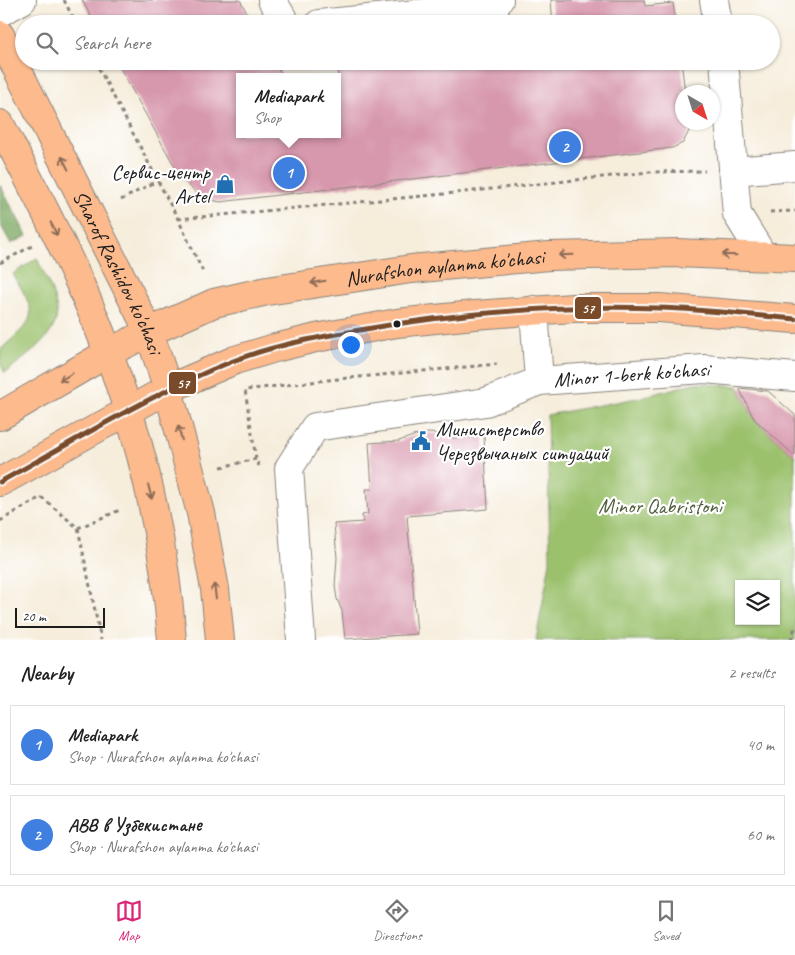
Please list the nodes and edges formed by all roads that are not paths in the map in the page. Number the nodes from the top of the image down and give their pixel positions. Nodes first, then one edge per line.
1 (22, 0) edge
2 (272, 0) edge
3 (499, 0) edge
4 (714, 0) edge
5 (0, 12) edge
6 (281, 15) edge
7 (407, 15) edge
8 (716, 15) edge
9 (0, 36) edge
10 (15, 66) edge
11 (17, 70) edge
12 (725, 70) edge
13 (0, 124) edge
14 (795, 166) edge
15 (734, 171) junction
16 (763, 256) junction
17 (795, 258) edge
18 (534, 310) junction
19 (795, 319) edge
20 (149, 332) junction
21 (108, 353) junction
22 (749, 373) junction
23 (795, 377) edge
24 (539, 381) junction
25 (168, 389) junction
26 (795, 396) edge
27 (128, 411) junction
28 (1, 412) edge
29 (0, 482) edge
30 (172, 640) edge
31 (220, 640) edge
32 (301, 640) edge

1 - 5 lane
2 - 6 lane
3 - 7 lane
4 - 8 lane
10 -> 9 main road, Sharof Rashidov ko'chasi
20 -> 11 main road, Sharof Rashidov ko'chasi
12 - 15 lane
13 -> 21 main road, Sharof Rashidov ko'chasi
14 - 15 lane
15 - 16 lane
16 - 17 main road, Nurafshon aylanma ko'chasi
16 -> 20 main road, Nurafshon aylanma ko'chasi
18 - 19 main road
18 - 24 lane, Minor 1-berk ko'chasi
18 - 25 main road
20 - 21 main road, Nurafshon aylanma ko'chasi
20 - 25 main road, Sharof Rashidov ko'chasi
21 - 27 main road, Sharof Rashidov ko'chasi
21 -> 28 main road, Nurafshon aylanma ko'chasi
22 - 23 lane, Minor 1-berk ko'chasi
22 - 24 lane, Minor 1-berk ko'chasi
22 - 26 lane
24 - 32 lane
25 - 27 main road
31 -> 25 main road, Sharof Rashidov ko'chasi
27 - 29 main road
27 -> 30 main road, Sharof Rashidov ko'chasi

